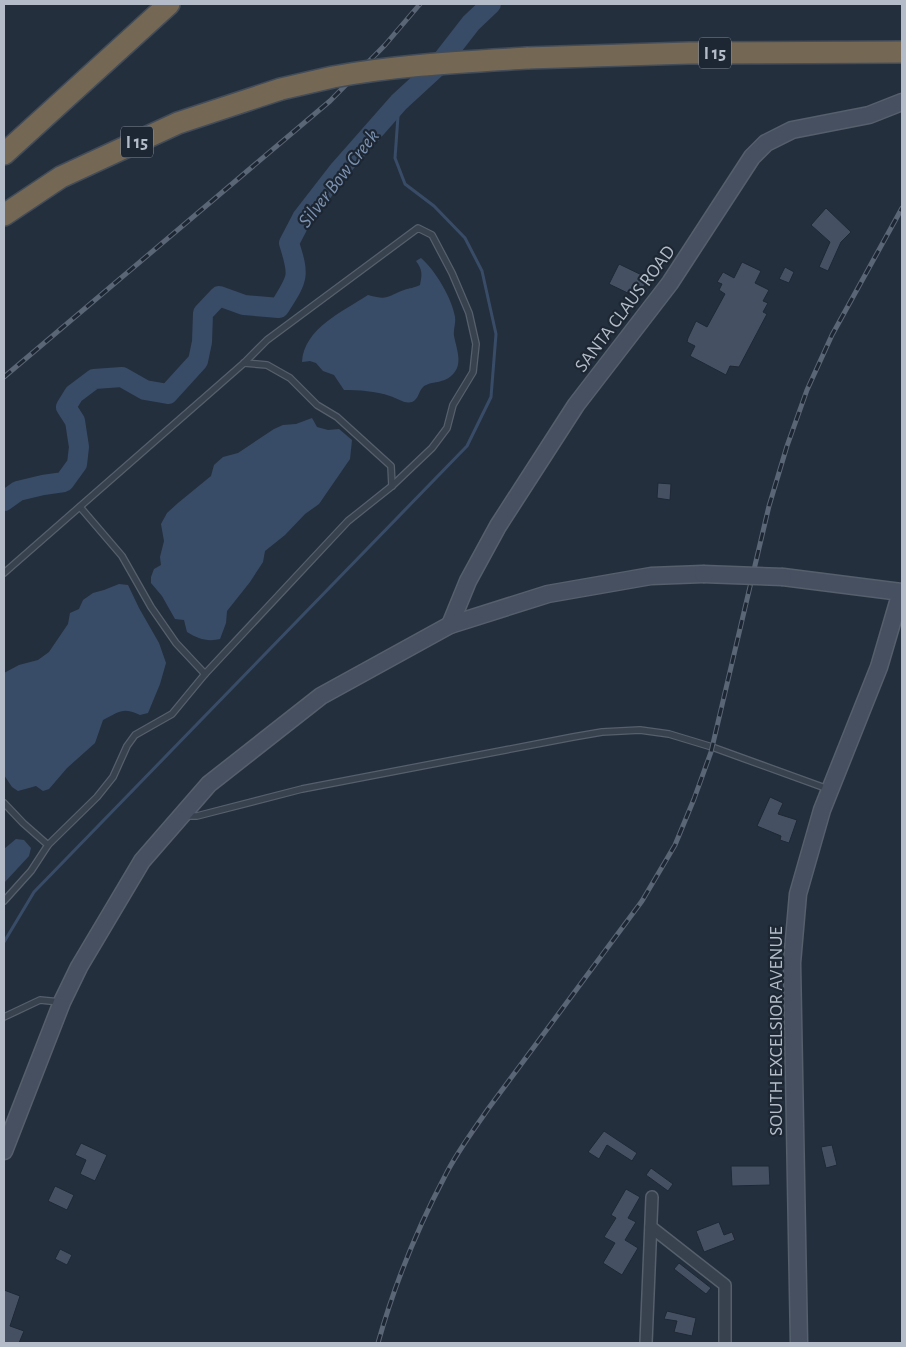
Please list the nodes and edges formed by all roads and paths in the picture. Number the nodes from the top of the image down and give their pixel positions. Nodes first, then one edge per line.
1 (169, 4) edge
2 (902, 52) edge
3 (902, 102) edge
4 (4, 154) edge
5 (4, 215) edge
6 (244, 363) junction
7 (392, 486) junction
8 (80, 507) junction
9 (4, 573) edge
10 (901, 590) edge
11 (450, 625) junction
12 (205, 674) junction
13 (830, 789) junction
14 (4, 804) edge
15 (181, 816) junction
16 (48, 844) junction
17 (4, 901) edge
18 (62, 1002) junction
19 (4, 1017) edge
20 (4, 1151) edge
21 (652, 1197) dead end
22 (650, 1227) junction
23 (646, 1343) edge
24 (725, 1343) edge
25 (799, 1343) edge

1 - 4 highway
2 - 5 highway, I 15, bridge
3 - 11 street, SANTA CLAUS ROAD
6 - 7 lane
6 - 7 lane
6 - 8 lane
7 - 12 lane
8 - 9 lane
8 - 12 lane
10 - 11 street, bridge
10 - 13 street, SOUTH EXCELSIOR AVENUE
11 - 15 street
12 - 16 lane
13 - 15 lane
13 - 25 street, SOUTH EXCELSIOR AVENUE
14 - 16 lane
15 - 18 street
16 - 17 lane
18 - 19 lane
18 - 20 street
21 - 22 street
22 - 23 street
22 - 24 street

